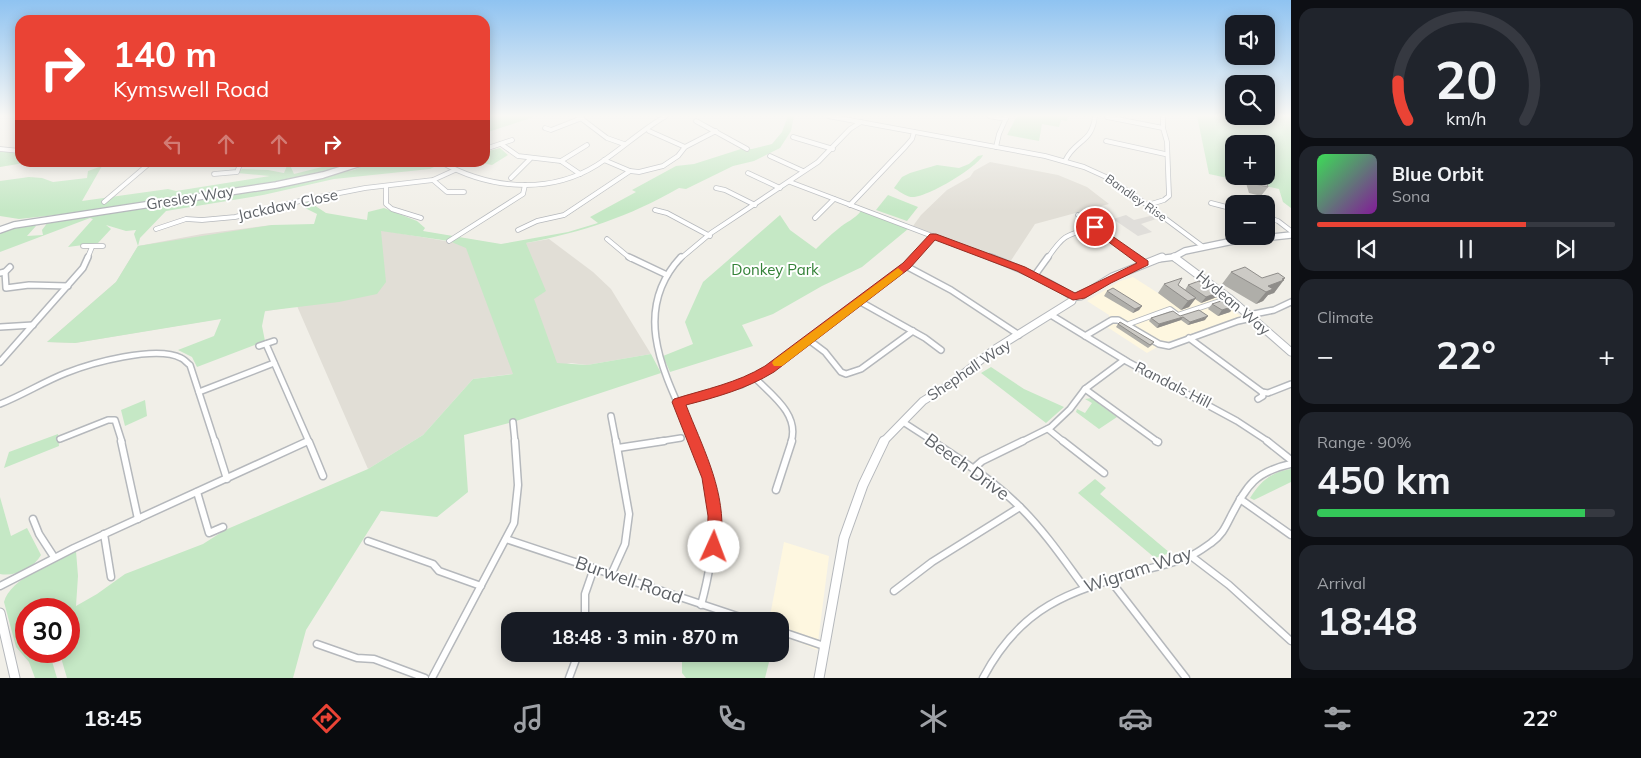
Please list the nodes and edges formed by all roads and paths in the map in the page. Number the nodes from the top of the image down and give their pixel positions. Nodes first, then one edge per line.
1 (685, 147) edge
2 (506, 148) edge
3 (583, 148) edge
4 (619, 148) edge
5 (828, 148) edge
6 (904, 148) edge
7 (999, 148) edge
8 (1072, 148) edge
9 (1137, 148) edge
10 (1166, 148) edge
11 (833, 149) joint
12 (0, 150) edge
13 (15, 151) edge
14 (1166, 154) junction
15 (770, 156) dead end
16 (530, 159) junction
17 (604, 160) junction
18 (561, 161) junction
19 (1065, 161) junction
20 (145, 167) edge
21 (238, 167) edge
22 (346, 167) edge
23 (450, 167) edge
24 (455, 170) junction
25 (803, 170) junction
26 (630, 171) junction
27 (748, 173) dead end
28 (214, 174) dead end
29 (580, 174) junction
30 (511, 178) dead end
31 (433, 180) junction
32 (790, 182) junction
33 (525, 185) junction
34 (386, 186) junction
35 (716, 188) dead end
36 (780, 188) junction
37 (590, 190) dead end
38 (464, 192) dead end
39 (597, 193) junction
40 (454, 194) junction
41 (449, 199) dead end
42 (834, 199) junction
43 (104, 202) dead end
44 (1211, 203) dead end
45 (386, 204) junction
46 (755, 205) junction
47 (850, 205) junction
48 (1148, 205) junction
49 (379, 207) dead end
50 (1225, 207) edge
51 (655, 210) dead end
52 (1078, 215) dead end
53 (414, 216) junction
54 (421, 218) dead end
55 (815, 218) dead end
56 (1275, 220) edge
57 (409, 221) dead end
58 (518, 223) dead end
59 (0, 224) edge
60 (14, 225) junction
61 (524, 226) junction
62 (1095, 227) junction
63 (156, 229) dead end
64 (0, 230) edge
65 (518, 230) dead end
66 (1291, 231) edge
67 (459, 234) junction
68 (1291, 235) edge
69 (710, 236) junction
70 (933, 236) junction
71 (465, 238) dead end
72 (607, 239) dead end
73 (449, 241) dead end
74 (83, 246) dead end
75 (104, 246) dead end
76 (1202, 246) junction
77 (92, 247) junction
78 (1174, 257) junction
79 (1144, 263) junction
80 (906, 266) junction
81 (10, 267) dead end
82 (3, 272) edge
83 (667, 275) junction
84 (1035, 275) junction
85 (68, 286) junction
86 (1073, 297) junction
87 (1229, 298) junction
88 (859, 301) junction
89 (1291, 303) edge
90 (1051, 315) junction
91 (1250, 317) junction
92 (1129, 324) junction
93 (33, 325) junction
94 (0, 327) edge
95 (913, 331) junction
96 (1019, 336) junction
97 (1085, 336) junction
98 (1188, 338) junction
99 (809, 340) junction
100 (274, 341) dead end
101 (942, 350) dead end
102 (1291, 352) edge
103 (1124, 360) junction
104 (0, 362) edge
105 (274, 363) junction
106 (842, 374) junction
107 (755, 378) junction
108 (838, 379) dead end
109 (1291, 384) edge
110 (1085, 390) junction
111 (199, 392) junction
112 (1262, 392) junction
113 (1258, 399) dead end
114 (678, 402) junction
115 (0, 404) edge
116 (610, 416) dead end
117 (513, 422) dead end
118 (903, 422) junction
119 (1048, 428) junction
120 (681, 438) dead end
121 (60, 439) dead end
122 (309, 442) junction
123 (1158, 442) dead end
124 (618, 448) junction
125 (1291, 460) edge
126 (1291, 464) edge
127 (974, 468) junction
128 (1104, 473) dead end
129 (323, 476) dead end
130 (227, 479) junction
131 (776, 490) dead end
132 (198, 492) junction
133 (1240, 499) junction
134 (1020, 507) junction
135 (33, 519) dead end
136 (138, 519) junction
137 (223, 527) dead end
138 (104, 534) junction
139 (1291, 534) edge
140 (506, 539) junction
141 (368, 541) dead end
142 (1191, 556) junction
143 (54, 557) junction
144 (594, 568) junction
145 (611, 575) junction
146 (111, 577) dead end
147 (1110, 580) junction
148 (0, 586) edge
149 (481, 586) junction
150 (1084, 587) junction
151 (894, 591) dead end
152 (701, 605) junction
153 (585, 612) edge
154 (723, 612) edge
155 (0, 613) edge
156 (789, 634) edge
157 (1291, 641) edge
158 (317, 644) dead end
159 (824, 646) junction
160 (575, 662) edge
161 (16, 678) edge
162 (425, 678) edge
163 (432, 678) edge
164 (569, 678) edge
165 (818, 678) edge
166 (984, 678) edge
167 (1186, 678) edge

1 - 26 street
2 - 16 street
3 - 18 street
4 - 17 street
5 - 11 street
6 - 47 street
7 - 19 street, Bandley Rise
8 - 19 street
9 - 14 street
10 - 14 street
11 - 25 street
12 - 13 street
14 - 48 street
15 - 25 street
16 - 18 street
16 - 30 street
17 - 26 street
17 - 29 street
18 - 29 street
19 - 48 street, Bandley Rise
20 - 43 street
21 - 28 street
22 - 60 street, Gresley Way
23 - 24 street
24 - 31 street, Jackdaw Close
24 - 33 street
25 - 32 street
26 - 39 street
27 - 36 street
29 - 33 street
31 - 34 street, Jackdaw Close
31 - 40 street
32 - 36 street
32 - 42 street
33 - 67 street
34 - 45 street
34 - 63 street, Jackdaw Close
35 - 46 street
36 - 46 street
37 - 39 street
38 - 40 street
39 - 61 street
40 - 41 street
42 - 47 street
42 - 55 street
44 - 50 street
45 - 49 street
45 - 53 street
46 - 69 street
47 - 70 street
48 - 76 street, Bandley Rise
51 - 69 street
52 - 62 street
53 - 54 street
53 - 57 street
56 - 66 street
58 - 61 street
59 - 60 street, Gresley Way
60 - 64 street, Gresley Way
61 - 65 street
62 - 79 street
62 - 84 street
67 - 71 street
67 - 73 street
68 - 76 street, Shephall Way
69 - 83 street
70 - 80 street
70 - 84 street
72 - 83 street
74 - 77 street
75 - 77 street
76 - 78 street, Shephall Way
77 - 85 street
78 - 79 street, Shephall Way
78 - 87 street, Hydean Way
79 - 86 street, Shephall Way
80 - 88 street
80 - 96 street
81 - 82 street
82 - 85 street
83 - 114 street
84 - 86 street
85 - 93 street
86 - 90 street, Shephall Way
87 - 91 street, Hydean Way
87 - 92 street
88 - 95 street
88 - 99 street
89 - 91 street
90 - 96 street, Shephall Way
90 - 97 street, Randals Hill
91 - 98 street
91 - 102 street, Hydean Way
92 - 97 street
92 - 98 street
93 - 94 street
93 - 104 street
95 - 101 street
95 - 106 street
96 - 118 street, Shephall Way
97 - 103 street, Randals Hill
98 - 112 street
99 - 106 street
99 - 107 street
100 - 105 street
103 - 110 street
103 - 125 street, Randals Hill
105 - 111 street
105 - 122 street
106 - 108 street
107 - 114 street
107 - 131 street
109 - 112 street
110 - 119 street
110 - 123 street
111 - 115 street
111 - 130 street
112 - 113 street
114 - 152 street
116 - 124 street
117 - 140 street
118 - 127 street, Beech Drive
118 - 159 street, Shephall Way
119 - 127 street
119 - 128 street
120 - 124 street
121 - 136 street
122 - 129 street
122 - 130 street
124 - 145 street
126 - 133 street, Wigram Way
127 - 134 street, Beech Drive
130 - 132 street
132 - 136 street
132 - 137 street
133 - 139 street
133 - 142 street, Wigram Way
134 - 150 street, Beech Drive
134 - 151 street
135 - 143 street
136 - 138 street
138 - 143 street
138 - 146 street
140 - 144 street, Burwell Road
140 - 149 street
141 - 149 street
142 - 147 street, Wigram Way
142 - 157 street
143 - 148 street
144 - 145 street, Burwell Road
144 - 153 street
145 - 152 street, Burwell Road
147 - 150 street, Wigram Way
147 - 167 street
149 - 163 street
150 - 166 street, Wigram Way
152 - 154 street, Burwell Road
155 - 161 street
156 - 159 street
158 - 162 street
159 - 165 street, Shephall Way
160 - 164 street

